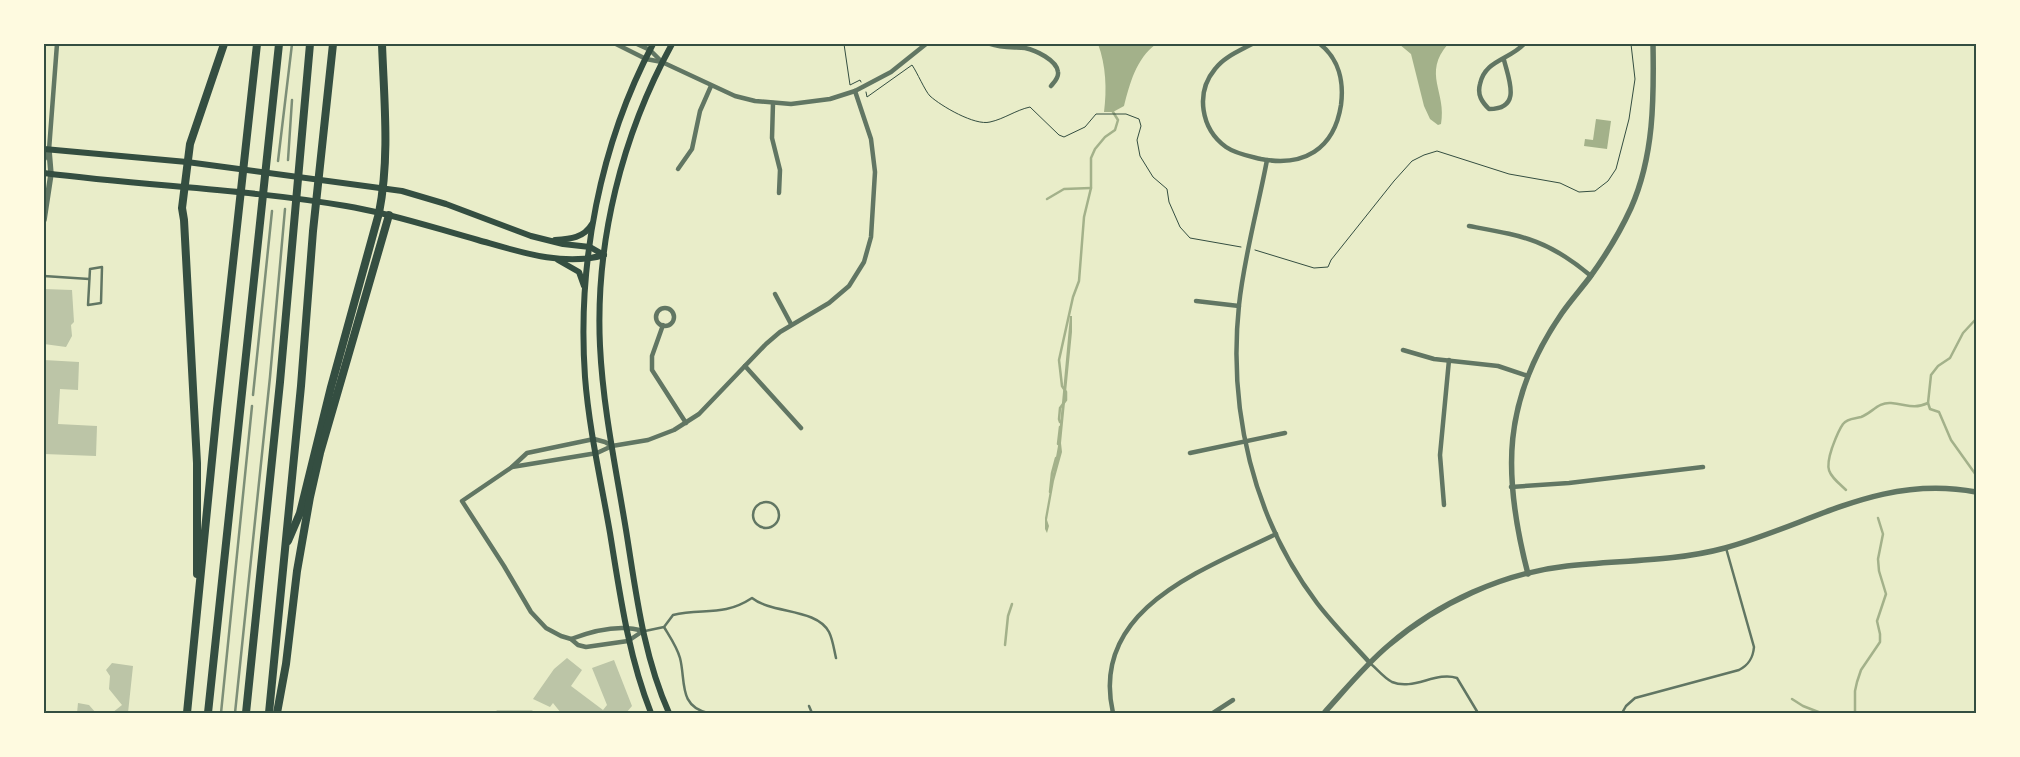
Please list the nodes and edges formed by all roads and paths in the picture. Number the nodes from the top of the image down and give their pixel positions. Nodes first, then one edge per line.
1 (57, 44) edge
2 (224, 44) edge
3 (257, 44) edge
4 (279, 44) edge
5 (310, 44) edge
6 (333, 44) edge
7 (382, 44) edge
8 (616, 44) edge
9 (637, 44) edge
10 (672, 44) edge
11 (844, 44) edge
12 (926, 44) edge
13 (990, 44) edge
14 (1252, 44) edge
15 (1320, 44) edge
16 (1524, 44) edge
17 (1630, 44) edge
18 (1653, 44) edge
19 (651, 47) edge
20 (646, 59) junction
21 (1504, 60) junction
22 (662, 62) junction
23 (711, 86) junction
24 (1051, 86) dead end
25 (864, 87) junction
26 (854, 92) junction
27 (773, 103) junction
28 (46, 149) edge
29 (44, 158) edge
30 (1267, 160) junction
31 (187, 162) junction
32 (678, 169) dead end
33 (44, 173) edge
34 (52, 174) junction
35 (384, 187) junction
36 (185, 188) junction
37 (779, 194) dead end
38 (379, 213) junction
39 (389, 215) junction
40 (44, 220) edge
41 (594, 220) junction
42 (1469, 226) dead end
43 (546, 241) junction
44 (590, 248) junction
45 (1250, 248) junction
46 (604, 255) junction
47 (552, 258) junction
48 (589, 260) junction
49 (44, 276) edge
50 (1591, 276) junction
51 (89, 279) junction
52 (586, 291) junction
53 (775, 294) dead end
54 (1196, 301) dead end
55 (1239, 306) junction
56 (791, 324) junction
57 (662, 325) junction
58 (1403, 350) dead end
59 (1449, 360) junction
60 (745, 366) junction
61 (1528, 376) junction
62 (686, 423) junction
63 (801, 428) dead end
64 (1286, 433) dead end
65 (594, 439) junction
66 (1245, 441) junction
67 (612, 446) junction
68 (1190, 452) dead end
69 (596, 453) junction
70 (512, 467) junction
71 (1702, 467) dead end
72 (1511, 487) junction
73 (1976, 492) edge
74 (1444, 505) dead end
75 (767, 528) joint
76 (1276, 534) junction
77 (285, 547) junction
78 (1726, 548) junction
79 (1528, 574) junction
80 (196, 626) junction
81 (664, 627) junction
82 (626, 628) junction
83 (643, 631) junction
84 (571, 639) junction
85 (628, 641) junction
86 (836, 658) dead end
87 (1370, 663) junction
88 (1233, 700) dead end
89 (809, 706) dead end
90 (187, 713) edge
91 (208, 713) edge
92 (246, 713) edge
93 (269, 713) edge
94 (278, 713) edge
95 (497, 713) edge
96 (532, 713) edge
97 (651, 713) edge
98 (670, 713) edge
99 (708, 713) edge
100 (812, 713) edge
101 (1113, 713) edge
102 (1213, 713) edge
103 (1324, 713) edge
104 (1478, 713) edge
105 (1622, 713) edge

1 - 28 street
2 - 31 highway
3 - 80 highway
4 - 91 highway
5 - 92 highway
6 - 77 highway
7 - 35 highway
8 - 20 street
9 - 19 street
10 - 22 main road
11 - 25 path
12 - 25 street
13 - 24 street
14 - 30 street
15 - 30 street
16 - 21 street
17 - 45 path
18 - 50 street
19 - 20 main road
19 - 22 street
20 - 22 street
20 - 41 main road
21 - 21 street
22 - 23 street
22 - 46 main road
23 - 27 street
23 - 32 street
25 - 26 street
25 - 45 path
26 - 27 street
26 - 56 street
27 - 37 street
28 - 29 street
28 - 31 main road
28 - 34 street
30 - 45 street
31 - 35 main road
31 - 36 highway
33 - 34 main road
34 - 36 main road
34 - 40 street
35 - 38 highway
35 - 43 main road
36 - 38 main road
36 - 80 highway
38 - 39 main road
38 - 77 highway
39 - 47 main road
39 - 94 highway
41 - 43 main road
41 - 44 main road
42 - 50 street
43 - 44 main road
44 - 46 main road
44 - 48 main road
45 - 55 street
46 - 48 main road
46 - 67 main road
47 - 48 main road
47 - 52 main road
48 - 52 main road
49 - 51 lane
50 - 61 street
51 - 51 lane
52 - 65 main road
53 - 56 street
54 - 55 street
55 - 66 street
56 - 60 street
57 - 57 street
57 - 62 street
58 - 59 street
59 - 61 street
59 - 74 street
60 - 62 street
60 - 63 street
61 - 72 street
62 - 67 street
64 - 66 street
65 - 67 street
65 - 69 main road
65 - 70 street
66 - 68 street
66 - 76 street
67 - 69 street
67 - 83 main road
69 - 70 street
69 - 82 main road
70 - 84 street
71 - 72 street
72 - 79 street
73 - 78 street
75 - 75 lane
76 - 87 street
76 - 101 street
77 - 93 highway
78 - 79 street
78 - 105 lane
79 - 87 street
80 - 90 highway
81 - 83 lane
81 - 86 lane
81 - 99 lane
82 - 83 street
82 - 84 street
82 - 85 main road
83 - 85 street
83 - 98 main road
84 - 85 street
85 - 97 main road
87 - 103 street
87 - 104 lane
88 - 102 street
89 - 100 lane
95 - 96 street

